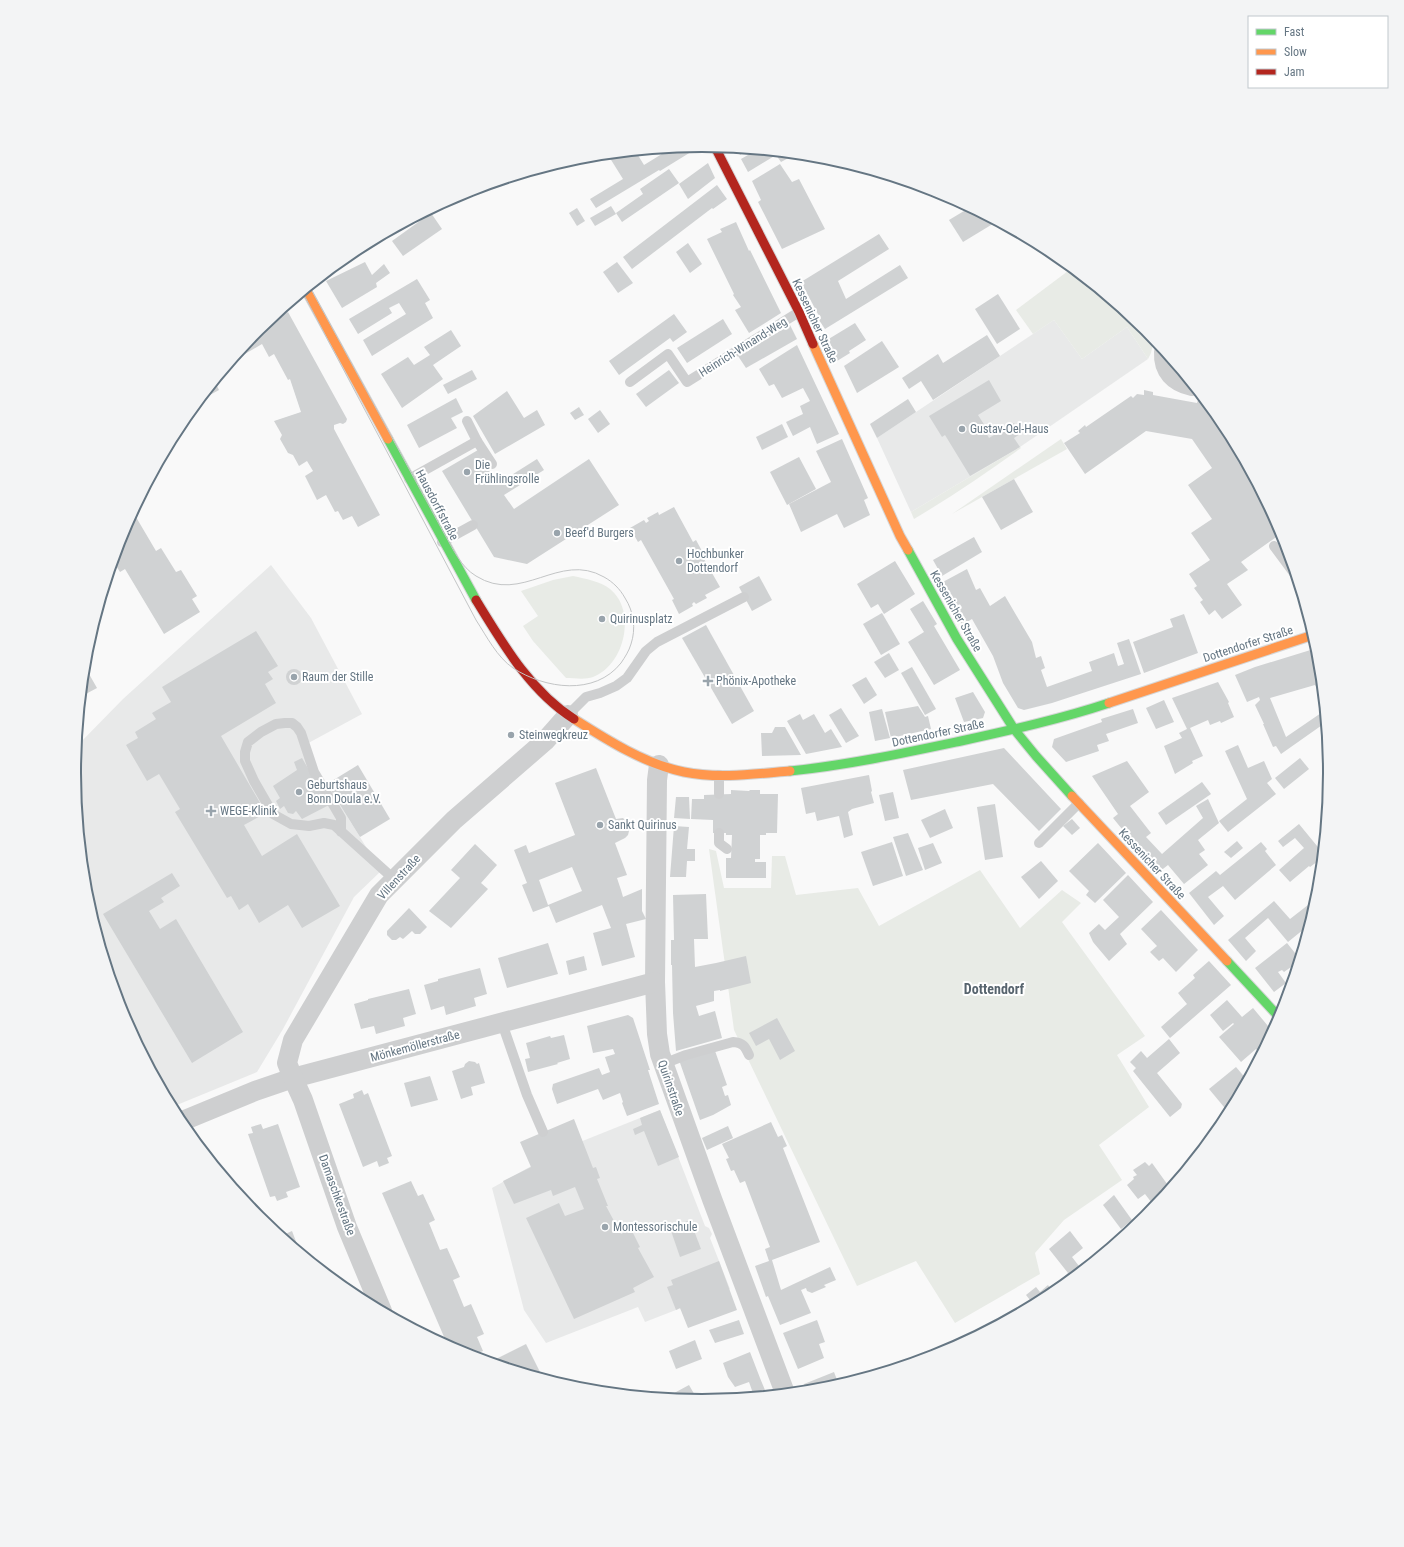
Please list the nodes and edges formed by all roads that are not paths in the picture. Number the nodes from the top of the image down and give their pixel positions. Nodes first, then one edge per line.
1 (718, 153) edge
2 (308, 294) edge
3 (799, 312) junction
4 (1165, 360) edge
5 (630, 382) dead end
6 (1186, 385) edge
7 (467, 421) dead end
8 (477, 441) junction
9 (492, 464) dead end
10 (409, 478) junction
11 (474, 525) dead end
12 (442, 542) junction
13 (1274, 546) dead end
14 (1285, 561) edge
15 (744, 597) dead end
16 (1307, 637) edge
17 (568, 715) junction
18 (1014, 729) junction
19 (658, 764) junction
20 (719, 775) junction
21 (719, 794) dead end
22 (1079, 803) junction
23 (341, 832) junction
24 (719, 833) dead end
25 (1039, 843) dead end
26 (727, 850) dead end
27 (394, 880) junction
28 (655, 982) junction
29 (1275, 1013) edge
30 (502, 1023) junction
31 (749, 1055) dead end
32 (663, 1064) junction
33 (293, 1078) junction
34 (186, 1119) edge
35 (543, 1132) dead end
36 (379, 1304) edge
37 (783, 1389) edge

1 - 3 main road, Kessenicher Straße
2 - 10 main road, Hausdorffstraße
3 - 5 lane, Heinrich-Winand-Weg
3 - 18 main road, Kessenicher Straße
4 - 6 street
7 - 8 lane
8 - 9 lane
8 - 10 lane
10 - 12 main road, Hausdorffstraße
11 - 12 lane
12 - 17 main road, Hausdorffstraße
13 - 14 lane
15 - 17 lane
16 - 18 main road, Dottendorfer Straße
17 - 19 main road, Dottendorfer Straße
17 - 27 street, Villenstraße
18 - 20 main road, Dottendorfer Straße
18 - 22 main road, Kessenicher Straße
19 - 20 main road, Dottendorfer Straße
19 - 28 street, Quirinstraße
20 - 21 lane
22 - 25 lane
22 - 29 main road, Kessenicher Straße
23 - 23 lane
23 - 27 lane
24 - 26 lane
27 - 33 street, Villenstraße
28 - 30 street, Mönkemöllerstraße
28 - 32 street, Quirinstraße
30 - 33 street, Mönkemöllerstraße
30 - 35 lane
31 - 32 lane
32 - 37 street, Quirinstraße
33 - 34 street, Mönkemöllerstraße
33 - 36 street, Damaschkestraße

